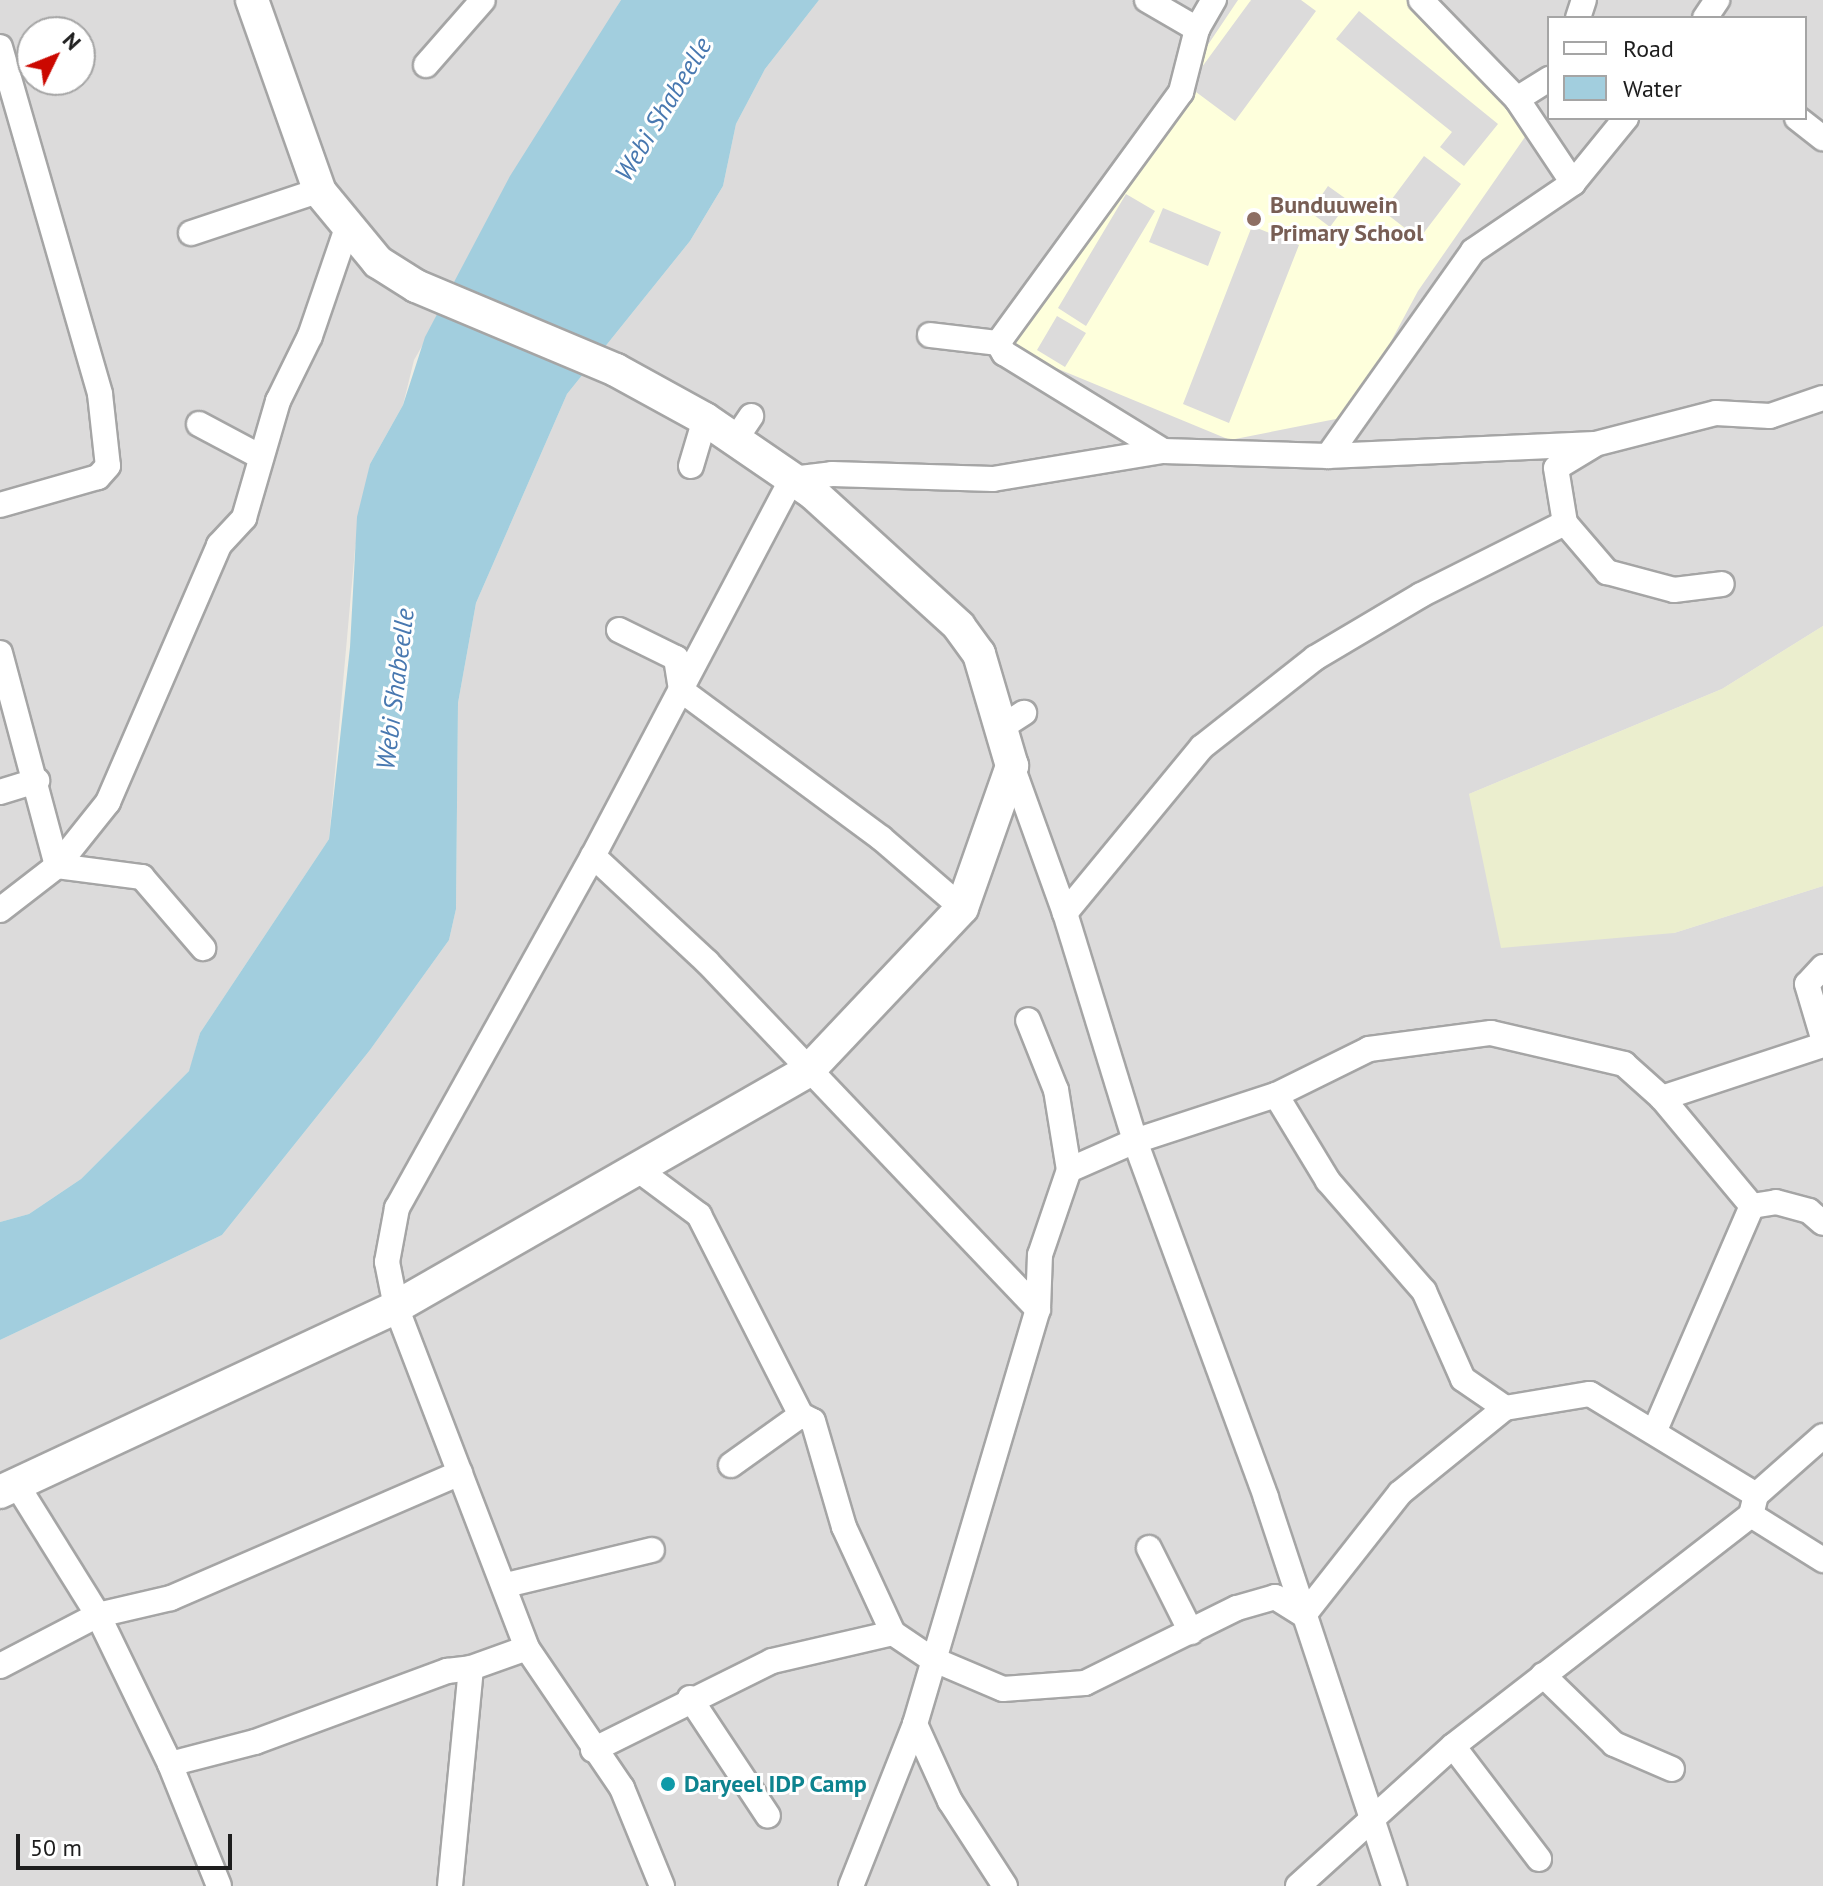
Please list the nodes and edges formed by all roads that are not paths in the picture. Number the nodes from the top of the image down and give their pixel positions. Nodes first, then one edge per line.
1 (252, 0) edge
2 (483, 0) edge
3 (1147, 0) edge
4 (1214, 0) edge
5 (1421, 0) edge
6 (1197, 29) junction
7 (0, 47) edge
8 (426, 65) dead end
9 (1547, 80) edge
10 (1517, 99) junction
11 (1624, 120) edge
12 (1800, 120) edge
13 (1823, 138) edge
14 (1573, 183) junction
15 (320, 190) junction
16 (349, 222) junction
17 (191, 233) dead end
18 (930, 335) dead end
19 (998, 343) junction
20 (1823, 398) edge
21 (705, 419) junction
22 (199, 424) dead end
23 (1595, 444) junction
24 (1163, 451) junction
25 (1328, 456) junction
26 (261, 457) junction
27 (691, 466) dead end
28 (792, 479) junction
29 (0, 505) edge
30 (1565, 523) junction
31 (1722, 584) dead end
32 (619, 630) dead end
33 (1, 658) edge
34 (681, 690) junction
35 (1012, 766) junction
36 (37, 781) junction
37 (0, 792) edge
38 (593, 856) junction
39 (57, 866) junction
40 (962, 908) junction
41 (0, 910) edge
42 (1065, 913) junction
43 (203, 948) dead end
44 (1823, 967) edge
45 (1028, 1020) dead end
46 (1823, 1038) edge
47 (1823, 1045) edge
48 (808, 1071) junction
49 (1276, 1095) junction
50 (1662, 1098) junction
51 (1135, 1141) junction
52 (1069, 1170) junction
53 (640, 1171) junction
54 (1752, 1206) junction
55 (1823, 1223) edge
56 (396, 1307) junction
57 (1038, 1309) junction
58 (1505, 1408) junction
59 (801, 1415) junction
60 (1655, 1430) junction
61 (1823, 1436) edge
62 (731, 1465) dead end
63 (460, 1473) junction
64 (8, 1488) edge
65 (1754, 1505) junction
66 (1149, 1548) dead end
67 (652, 1550) dead end
68 (1823, 1560) edge
69 (506, 1585) junction
70 (98, 1615) junction
71 (1304, 1615) junction
72 (1191, 1632) junction
73 (893, 1633) junction
74 (527, 1648) junction
75 (930, 1658) junction
76 (0, 1666) edge
77 (471, 1668) junction
78 (1543, 1675) junction
79 (690, 1698) junction
80 (915, 1724) junction
81 (1453, 1746) junction
82 (593, 1750) junction
83 (170, 1764) junction
84 (1672, 1769) dead end
85 (768, 1816) dead end
86 (1373, 1817) junction
87 (1539, 1859) dead end
88 (219, 1886) edge
89 (450, 1886) edge
90 (662, 1886) edge
91 (851, 1886) edge
92 (1005, 1886) edge
93 (1298, 1886) edge
94 (1394, 1886) edge

1 - 15 street
2 - 8 street
3 - 6 street
4 - 6 street
5 - 10 street
6 - 19 street
7 - 29 street
9 - 10 street
10 - 14 street
11 - 14 street
12 - 13 street
14 - 25 street
15 - 16 street
15 - 17 street
16 - 21 street
16 - 26 street
18 - 19 street
19 - 24 street
20 - 23 street
21 - 27 street
21 - 28 street
22 - 26 street
23 - 25 street
23 - 30 street
24 - 25 street
24 - 28 street
26 - 39 street
28 - 34 street
28 - 35 street
30 - 31 street
30 - 42 street
32 - 34 street
33 - 36 street
34 - 38 street
34 - 40 street
35 - 40 street
35 - 42 street
36 - 37 street
36 - 39 street
38 - 48 street
38 - 56 street
39 - 41 street
39 - 43 street
40 - 48 street
42 - 51 street
44 - 46 street
45 - 52 street
47 - 50 street
48 - 53 street
48 - 57 street
49 - 50 street
49 - 51 street
49 - 58 street
50 - 54 street
51 - 52 street
51 - 71 street
52 - 57 street
53 - 56 street
53 - 59 street
54 - 55 street
54 - 60 street
56 - 63 street
56 - 64 street
57 - 75 street
58 - 60 street
58 - 71 street
59 - 62 street
59 - 73 street
60 - 65 street
61 - 65 street
63 - 69 street
63 - 70 street
64 - 70 street
65 - 68 street
65 - 78 street
66 - 72 street
67 - 69 street
69 - 74 street
70 - 76 street
70 - 83 street
71 - 72 street
71 - 86 street
72 - 75 street
73 - 75 street
73 - 79 street
74 - 77 street
74 - 82 street
75 - 80 street
77 - 83 street
77 - 89 street
78 - 81 street
78 - 84 street
79 - 82 street
79 - 85 street
80 - 91 street
80 - 92 street
81 - 86 street
81 - 87 street
82 - 90 street
83 - 88 street
86 - 93 street
86 - 94 street

